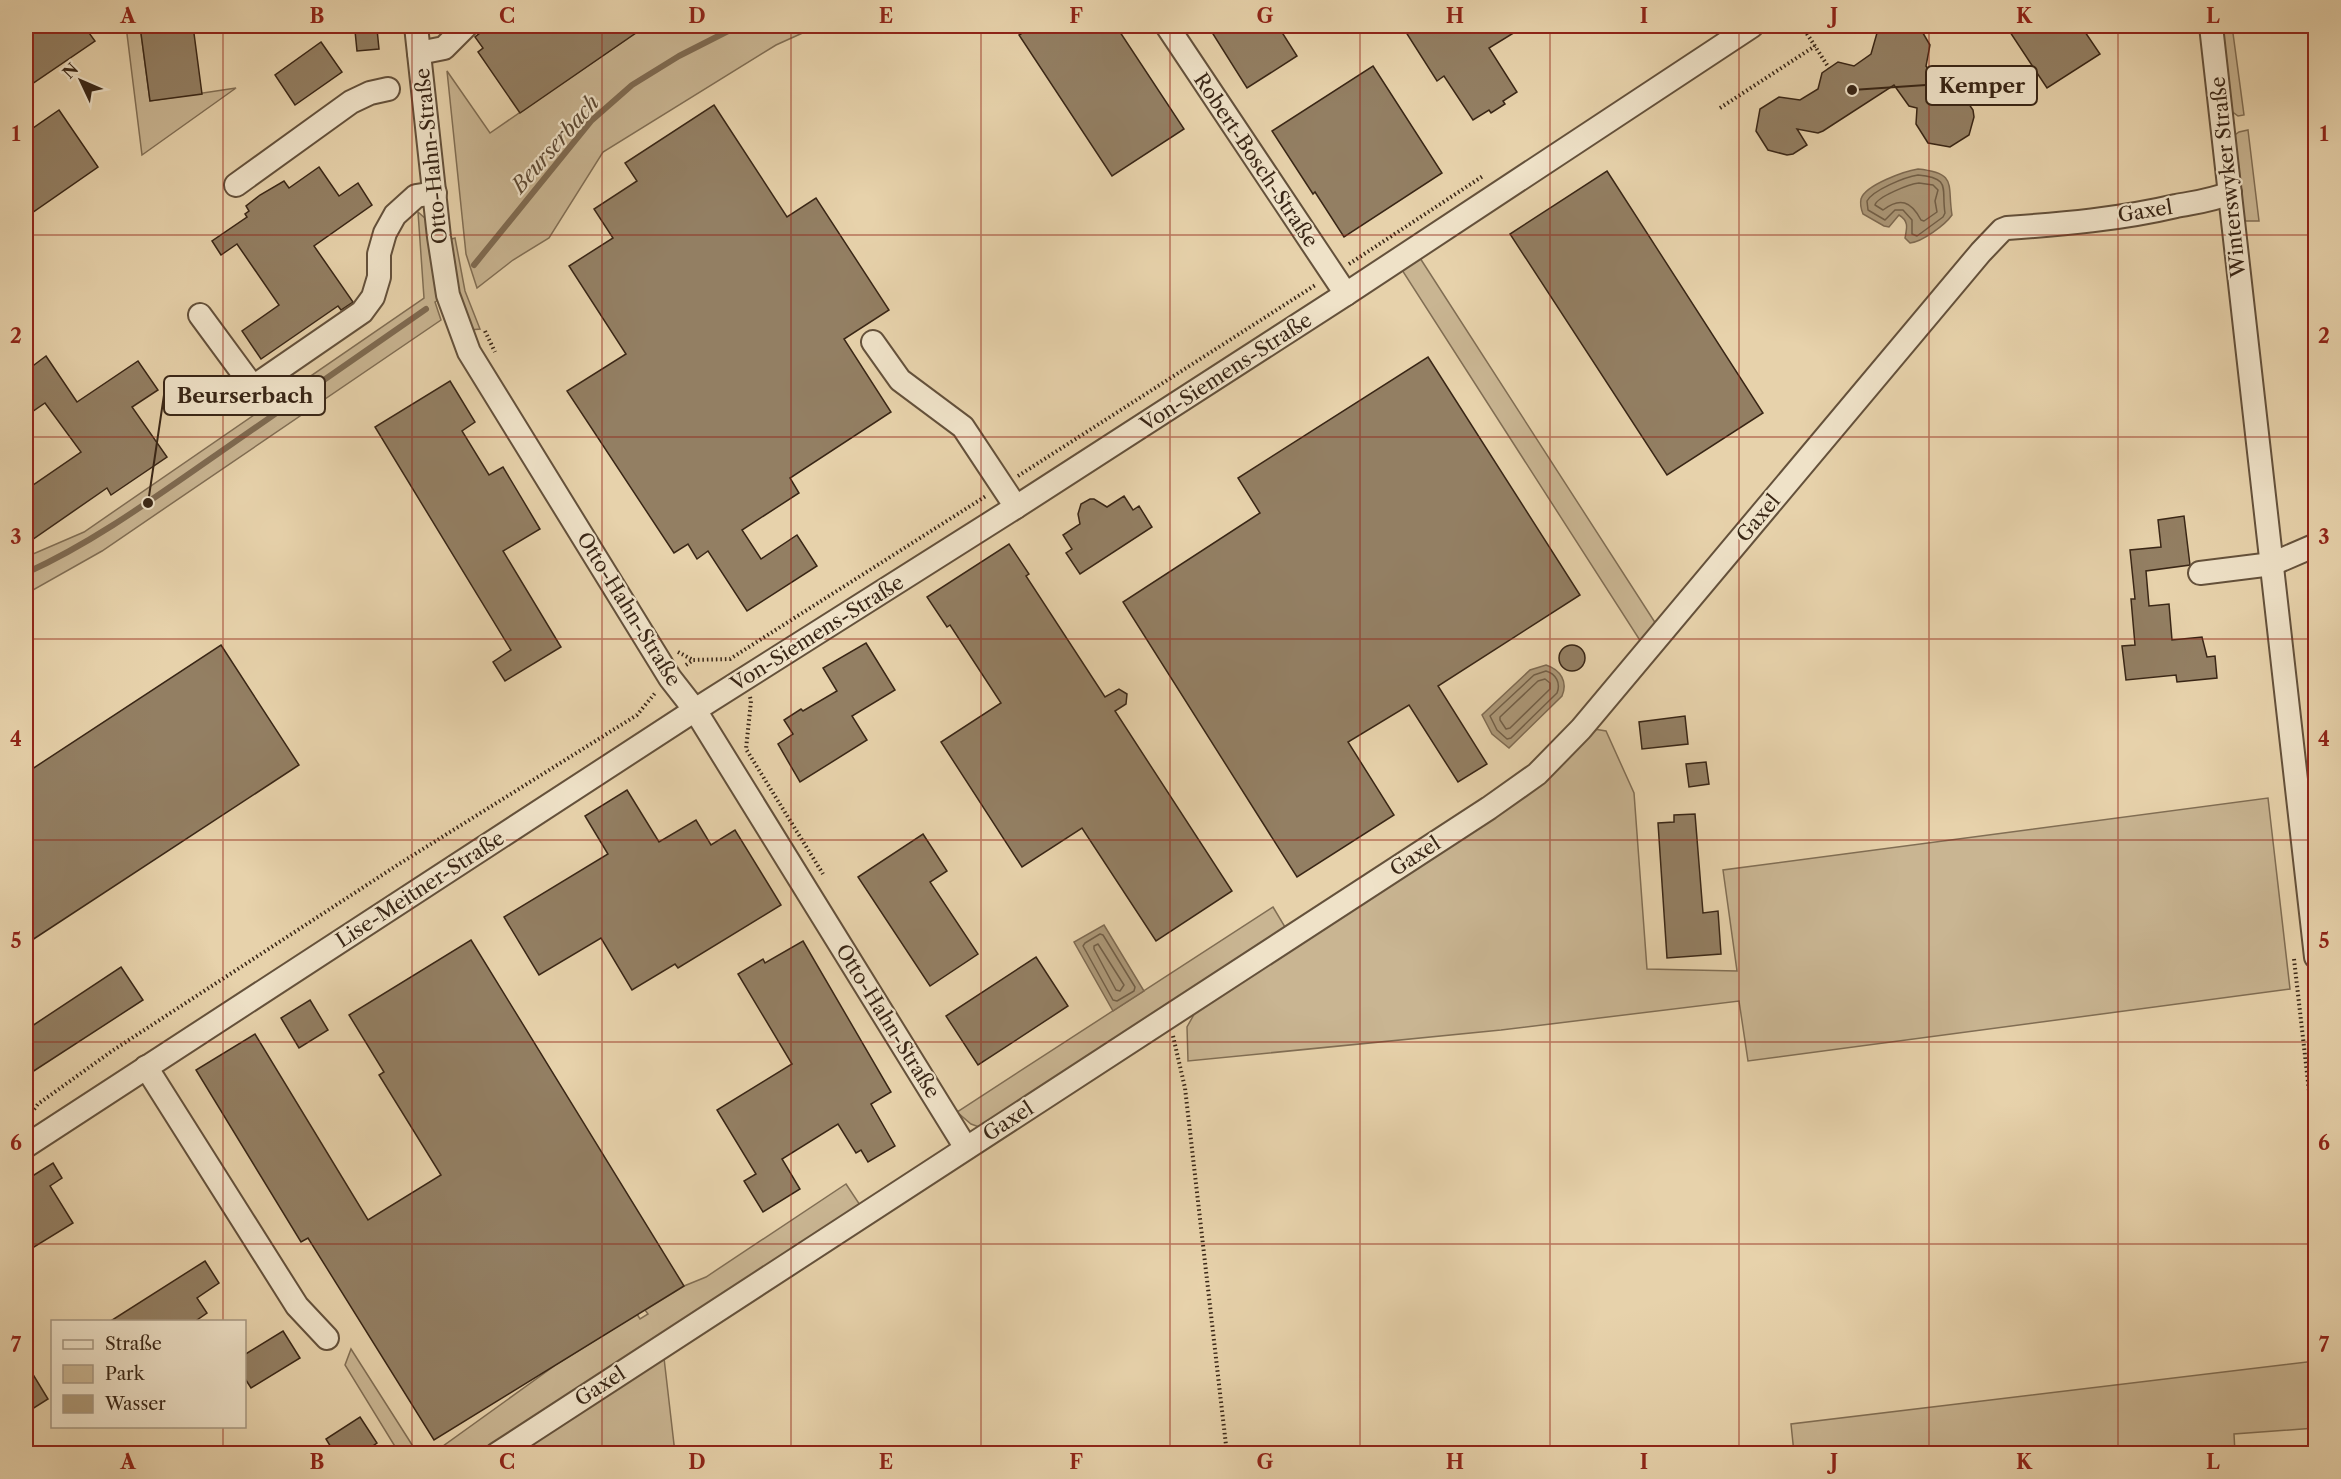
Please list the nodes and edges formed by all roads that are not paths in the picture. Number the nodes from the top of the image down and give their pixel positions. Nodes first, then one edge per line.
1 (416, 26) edge
2 (466, 26) edge
3 (1167, 26) edge
4 (1752, 26) edge
5 (2211, 26) edge
6 (419, 53) junction
7 (388, 89) dead end
8 (236, 185) dead end
9 (435, 192) junction
10 (2230, 194) junction
11 (1346, 294) junction
12 (200, 315) dead end
13 (873, 342) dead end
14 (1016, 507) junction
15 (2316, 545) edge
16 (2272, 564) junction
17 (2200, 573) dead end
18 (695, 710) junction
19 (2316, 957) edge
20 (146, 1067) junction
21 (26, 1146) edge
22 (966, 1148) junction
23 (327, 1338) dead end
24 (497, 1454) edge

1 - 6 street, Otto-Hahn-Straße
2 - 6 street
3 - 11 street, Robert-Bosch-Straße
4 - 11 street, Von-Siemens-Straße
5 - 10 street, Winterswyker Straße
6 - 9 street, Otto-Hahn-Straße
7 - 8 street
9 - 12 street
9 - 18 street, Otto-Hahn-Straße
10 - 16 street, Winterswyker Straße
10 - 22 street, Gaxel
11 - 14 street, Von-Siemens-Straße
13 - 14 street
14 - 18 street, Von-Siemens-Straße
15 - 16 street
16 - 17 street
16 - 19 street, Winterswyker Straße
18 - 20 street, Lise-Meitner-Straße
18 - 22 street, Otto-Hahn-Straße
20 - 21 street, Lise-Meitner-Straße
20 - 23 street
22 - 24 street, Gaxel

